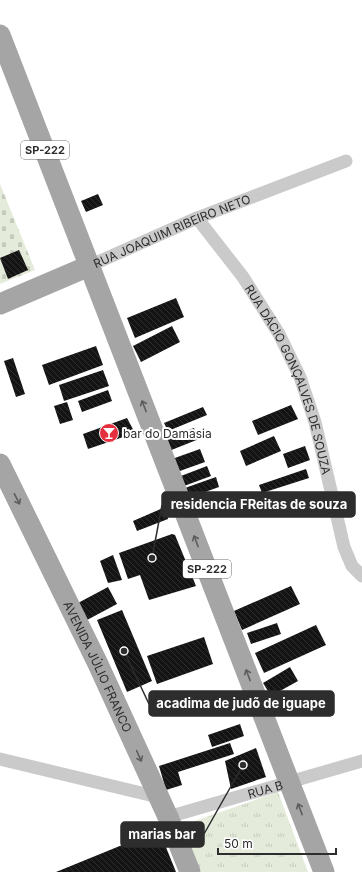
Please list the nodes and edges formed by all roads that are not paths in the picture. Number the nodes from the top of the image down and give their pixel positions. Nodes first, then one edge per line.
1 (0, 35) edge
2 (346, 161) dead end
3 (197, 218) junction
4 (89, 266) junction
5 (0, 304) edge
6 (0, 464) edge
7 (362, 576) edge
8 (0, 759) edge
9 (362, 761) edge
10 (289, 782) junction
11 (158, 797) junction
12 (168, 817) junction
13 (190, 872) edge
14 (324, 872) edge

1 - 4 main road, SP-222
2 - 3 street, RUA JOAQUIM RIBEIRO NETO
3 - 4 street, RUA JOAQUIM RIBEIRO NETO
3 - 7 street, RUA DÁCIO GONÇALVES DE SOUZA
4 - 5 main road, RUA JOAQUIM RIBEIRO NETO
10 -> 4 main road, SP-222
6 -> 11 main road, AVENIDA JÚLIO FRANCO
8 - 11 street
9 - 10 street, RUA B
10 - 12 street, RUA B
14 -> 10 main road, SP-222
11 - 12 main road, AVENIDA JÚLIO FRANCO
12 - 13 main road, AVENIDA JÚLIO FRANCO

